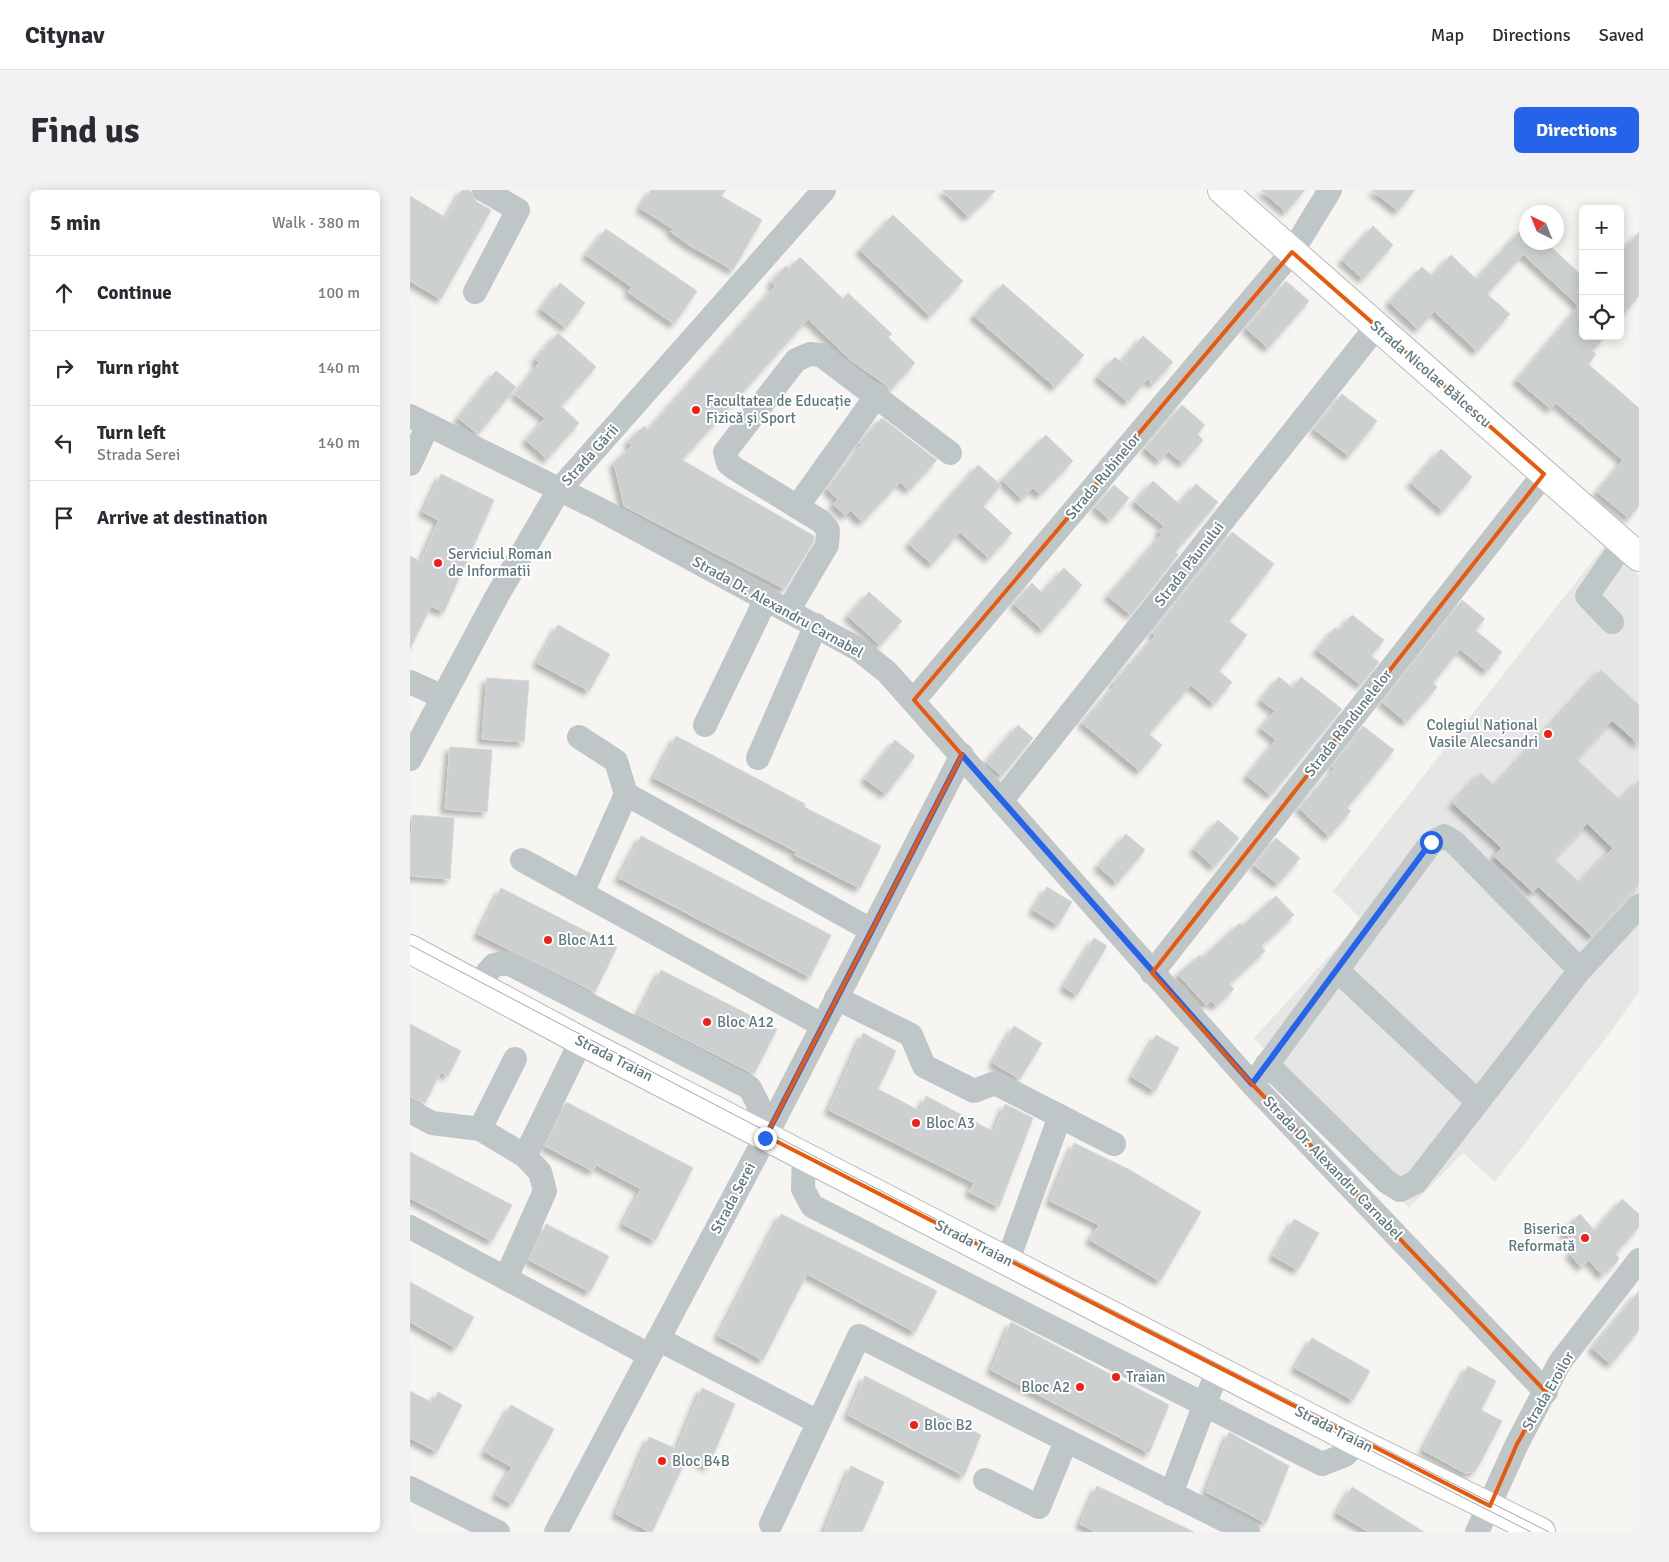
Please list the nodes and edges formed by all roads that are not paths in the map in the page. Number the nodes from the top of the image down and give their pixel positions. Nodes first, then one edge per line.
1 (484, 190) edge
2 (824, 190) edge
3 (1222, 190) edge
4 (1330, 190) edge
5 (1292, 252) junction
6 (475, 292) dead end
7 (1377, 326) junction
8 (877, 396) junction
9 (419, 421) edge
10 (950, 453) dead end
11 (410, 464) edge
12 (1544, 474) junction
13 (559, 490) junction
14 (798, 507) junction
15 (1633, 548) edge
16 (766, 599) junction
17 (788, 611) junction
18 (1612, 622) dead end
19 (816, 626) junction
20 (410, 682) edge
21 (443, 697) junction
22 (914, 700) junction
23 (705, 726) dead end
24 (579, 737) dead end
25 (962, 755) junction
26 (411, 756) edge
27 (758, 758) dead end
28 (626, 794) junction
29 (1001, 801) junction
30 (522, 860) dead end
31 (582, 893) junction
32 (1639, 906) edge
33 (871, 930) junction
34 (410, 949) edge
35 (1337, 970) junction
36 (1580, 970) junction
37 (1152, 973) junction
38 (477, 984) junction
39 (836, 998) junction
40 (822, 1025) junction
41 (581, 1041) junction
42 (515, 1059) dead end
43 (1267, 1064) junction
44 (1252, 1084) junction
45 (1478, 1102) junction
46 (410, 1111) edge
47 (1060, 1116) junction
48 (480, 1129) junction
49 (766, 1136) junction
50 (1114, 1144) dead end
51 (804, 1155) junction
52 (525, 1156) junction
53 (410, 1227) edge
54 (1008, 1260) junction
55 (1639, 1260) edge
56 (506, 1278) junction
57 (654, 1347) junction
58 (1218, 1369) junction
59 (1546, 1392) junction
60 (1205, 1405) junction
61 (818, 1422) junction
62 (1066, 1441) junction
63 (1358, 1442) junction
64 (985, 1480) dead end
65 (410, 1488) edge
66 (1171, 1494) junction
67 (1490, 1506) junction
68 (771, 1524) dead end
69 (498, 1532) edge
70 (556, 1532) edge
71 (1248, 1532) edge
72 (1477, 1532) edge
73 (1541, 1532) edge

1 - 6 street
2 - 13 street, Strada Gării
3 - 5 main road, Strada Nicolae Bălcescu
4 - 5 street, Strada Rubinelor
5 - 7 main road, Strada Nicolae Bălcescu
5 - 22 street, Strada Rubinelor
7 - 12 main road, Strada Nicolae Bălcescu
7 - 29 street, Strada Păunului
8 - 10 street
8 - 14 street
8 - 14 street
9 - 11 street
9 - 13 street, Strada Dr. Alexandru Carnabel
12 - 15 main road, Strada Nicolae Bălcescu
12 - 37 street, Strada Rândunelelor
13 - 16 street, Strada Dr. Alexandru Carnabel
13 - 21 street, Strada Gării
14 - 17 street
15 - 18 street
16 - 17 street, Strada Dr. Alexandru Carnabel
16 - 23 street
17 - 19 street, Strada Dr. Alexandru Carnabel
19 - 22 street, Strada Dr. Alexandru Carnabel
19 - 27 street
20 - 21 street
21 - 26 street, Strada Gării
22 - 25 street, Strada Dr. Alexandru Carnabel
24 - 28 street
25 - 29 street, Strada Dr. Alexandru Carnabel
25 - 33 street, Strada Serei
28 - 31 street
28 - 33 street
29 - 37 street, Strada Dr. Alexandru Carnabel
30 - 31 street
31 - 40 street
32 - 36 street
33 - 39 street, Strada Serei
34 - 38 main road, Strada Traian
35 - 36 street
35 - 43 street
35 - 45 street
36 - 45 street
37 - 44 street, Strada Dr. Alexandru Carnabel
38 - 41 main road, Strada Traian
38 - 49 street
39 - 40 street, Strada Serei
39 - 47 street
40 - 49 street, Strada Serei
41 - 49 main road, Strada Traian
41 - 52 street
42 - 48 street
43 - 44 street
43 - 45 street
44 - 59 street, Strada Dr. Alexandru Carnabel
46 - 48 street
47 - 50 street
47 - 54 street
48 - 52 street
49 - 51 main road, Strada Traian
49 - 57 street, Strada Serei
51 - 54 main road, Strada Traian
51 - 60 street
52 - 56 street
53 - 56 street
54 - 58 main road, Strada Traian
55 - 59 street, Strada Eroilor
56 - 57 street
57 - 61 street
57 - 70 street, Strada Serei
58 - 60 street
58 - 63 main road, Strada Traian
59 - 67 street, Strada Eroilor
60 - 63 street
60 - 66 street
61 - 62 street
61 - 68 street
62 - 64 street
62 - 66 street
63 - 67 main road, Strada Traian
65 - 69 street
66 - 71 street
67 - 72 street, Strada Eroilor
67 - 73 main road, Strada Traian

